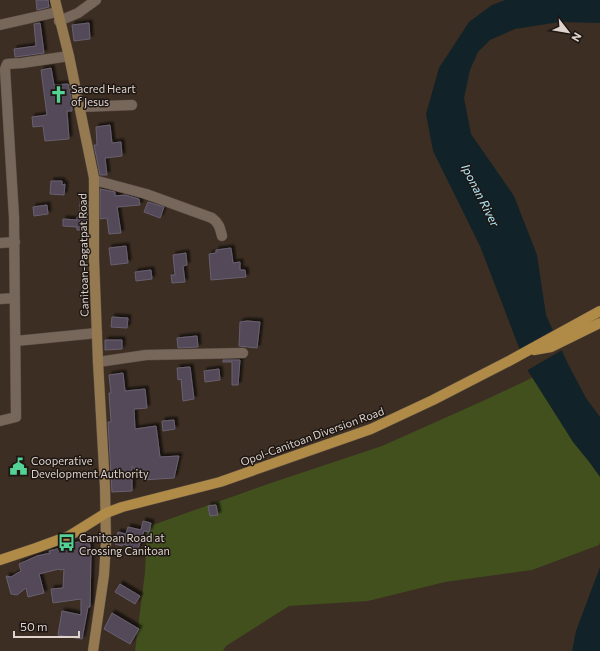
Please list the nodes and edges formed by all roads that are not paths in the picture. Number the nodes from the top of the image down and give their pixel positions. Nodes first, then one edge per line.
1 (55, 0) edge
2 (96, 0) edge
3 (58, 17) junction
4 (0, 25) edge
5 (69, 56) junction
6 (132, 105) dead end
7 (80, 107) junction
8 (4, 125) edge
9 (94, 180) junction
10 (222, 236) dead end
11 (15, 242) junction
12 (0, 243) edge
13 (15, 298) junction
14 (0, 299) edge
15 (600, 310) edge
16 (600, 323) edge
17 (96, 333) junction
18 (564, 336) junction
19 (16, 341) junction
20 (525, 352) junction
21 (243, 353) dead end
22 (98, 362) junction
23 (0, 421) edge
24 (106, 517) junction
25 (0, 560) edge
26 (93, 651) edge

1 - 3 street, Canitoan-Pagatpat Road
2 - 3 street
3 - 4 street
3 - 5 street, Canitoan-Pagatpat Road
5 - 7 street, Canitoan-Pagatpat Road
5 - 8 street
6 - 7 street
7 - 9 street, Canitoan-Pagatpat Road
8 - 11 street
9 - 10 street
9 - 17 street, Canitoan-Pagatpat Road
11 - 12 street
11 - 13 street
13 - 14 street
13 - 19 street
15 - 18 main road, Opol-Canitoan Diversion Road
16 - 18 main road, Opol-Canitoan Diversion Road
17 - 19 street
17 - 22 street, Canitoan-Pagatpat Road
18 - 20 main road, Opol-Canitoan Diversion Road
18 - 20 main road, Opol-Canitoan Diversion Road
19 - 23 street
20 - 24 main road, Opol-Canitoan Diversion Road
21 - 22 street
22 - 24 street, Canitoan-Pagatpat Road
24 - 25 main road, Opol-Canitoan Diversion Road
24 - 26 street, Canitoan-Pagatpat Road

